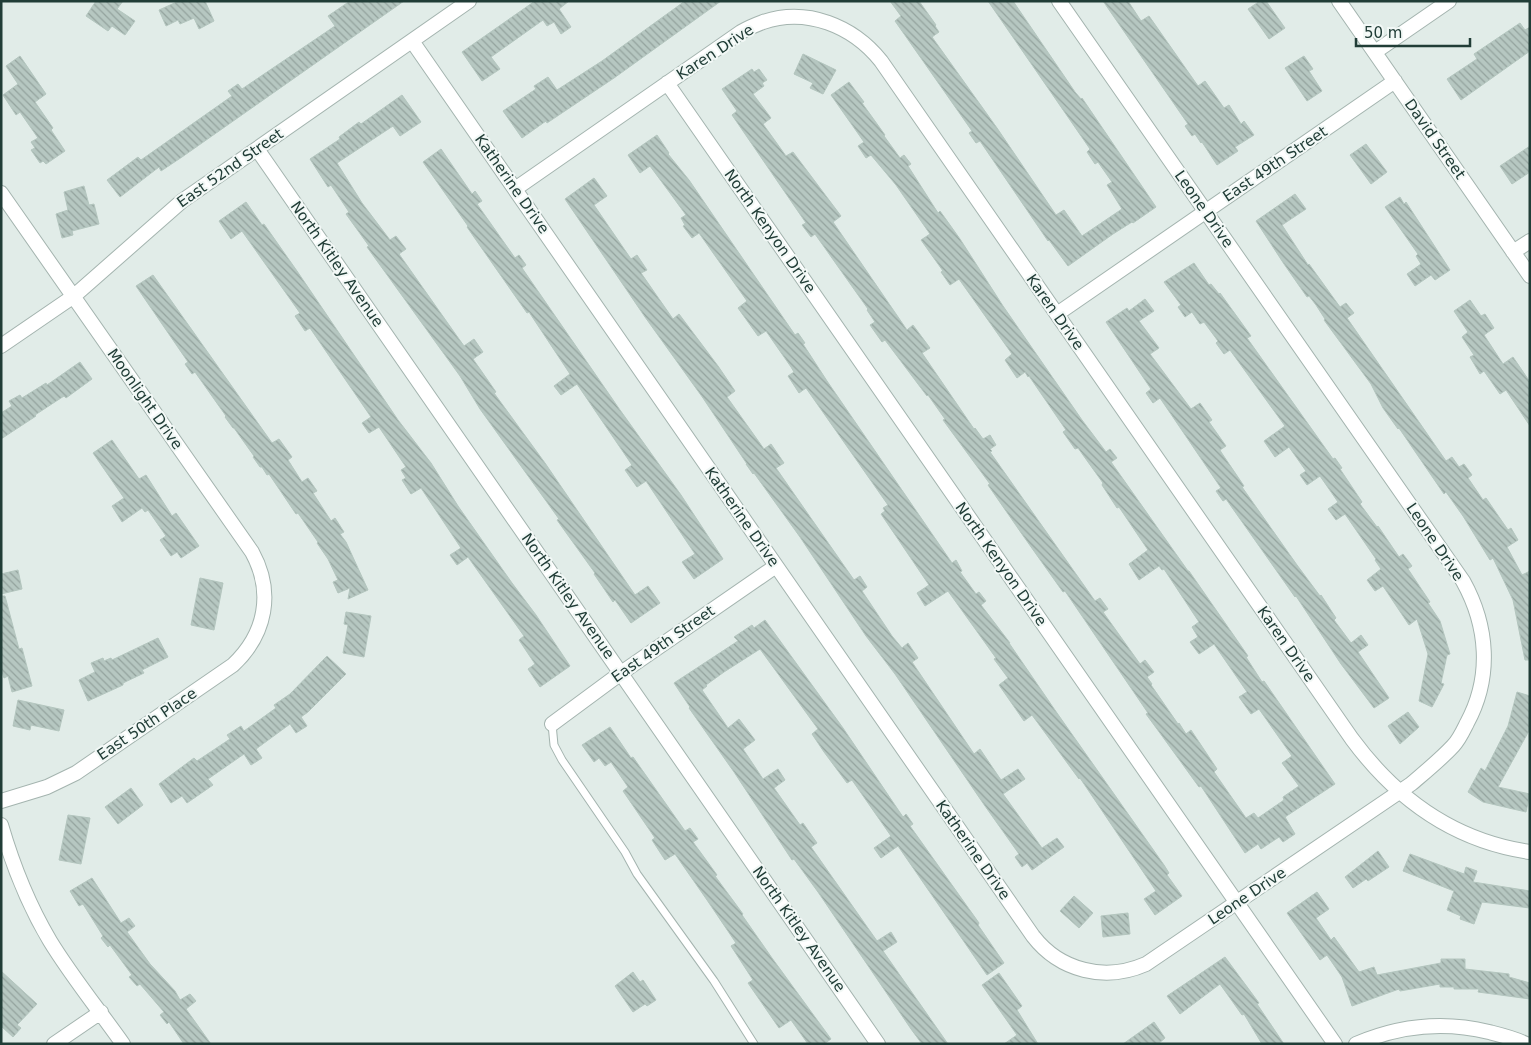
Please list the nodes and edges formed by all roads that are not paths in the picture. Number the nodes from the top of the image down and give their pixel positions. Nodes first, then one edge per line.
1 (469, 1) edge
2 (1059, 1) edge
3 (1339, 1) edge
4 (1450, 1) edge
5 (412, 40) junction
6 (1374, 52) junction
7 (1395, 81) junction
8 (667, 83) junction
9 (257, 149) junction
10 (515, 189) junction
11 (1, 193) edge
12 (1206, 211) junction
13 (1530, 241) edge
14 (1513, 252) junction
15 (1530, 276) edge
16 (74, 296) junction
17 (1057, 314) junction
18 (1, 346) edge
19 (776, 566) junction
20 (263, 614) joint
21 (621, 673) junction
22 (552, 724) joint
23 (1399, 792) junction
24 (1, 801) edge
25 (1, 825) edge
26 (1530, 852) edge
27 (1237, 903) junction
28 (1091, 971) joint
29 (101, 1012) junction
30 (54, 1044) edge
31 (123, 1044) edge
32 (754, 1044) edge
33 (878, 1044) edge
34 (1335, 1044) edge
35 (1356, 1044) edge
36 (1526, 1044) edge

1 - 5 street, East 52nd Street
2 - 12 street, Leone Drive
3 - 6 street, David Street
4 - 6 street
5 - 9 street, East 52nd Street
5 - 10 street, Katherine Drive
6 - 7 street, David Street
7 - 12 street, East 49th Street
7 - 14 street, David Street
8 - 10 street, Karen Drive
8 - 17 street, Karen Drive
8 - 27 street, North Kenyon Drive
9 - 16 street, East 52nd Street
9 - 21 street, North Kitley Avenue
10 - 19 street, Katherine Drive
11 - 16 street, Moonlight Drive
12 - 17 street, East 49th Street
12 - 23 street, Leone Drive
13 - 14 street
14 - 15 street, David Street
16 - 18 street, East 52nd Street
16 - 20 street, Moonlight Drive
17 - 23 street, Karen Drive
19 - 21 street, East 49th Street
19 - 28 street, Katherine Drive
20 - 24 street, East 50th Place
21 - 22 street, East 49th Street
21 - 33 street, North Kitley Avenue
22 - 32 lane
23 - 26 street, Karen Drive
23 - 27 street, Leone Drive
25 - 29 street
27 - 28 street, Leone Drive
27 - 34 street, North Kenyon Drive
29 - 30 street
29 - 31 street
35 - 36 street

